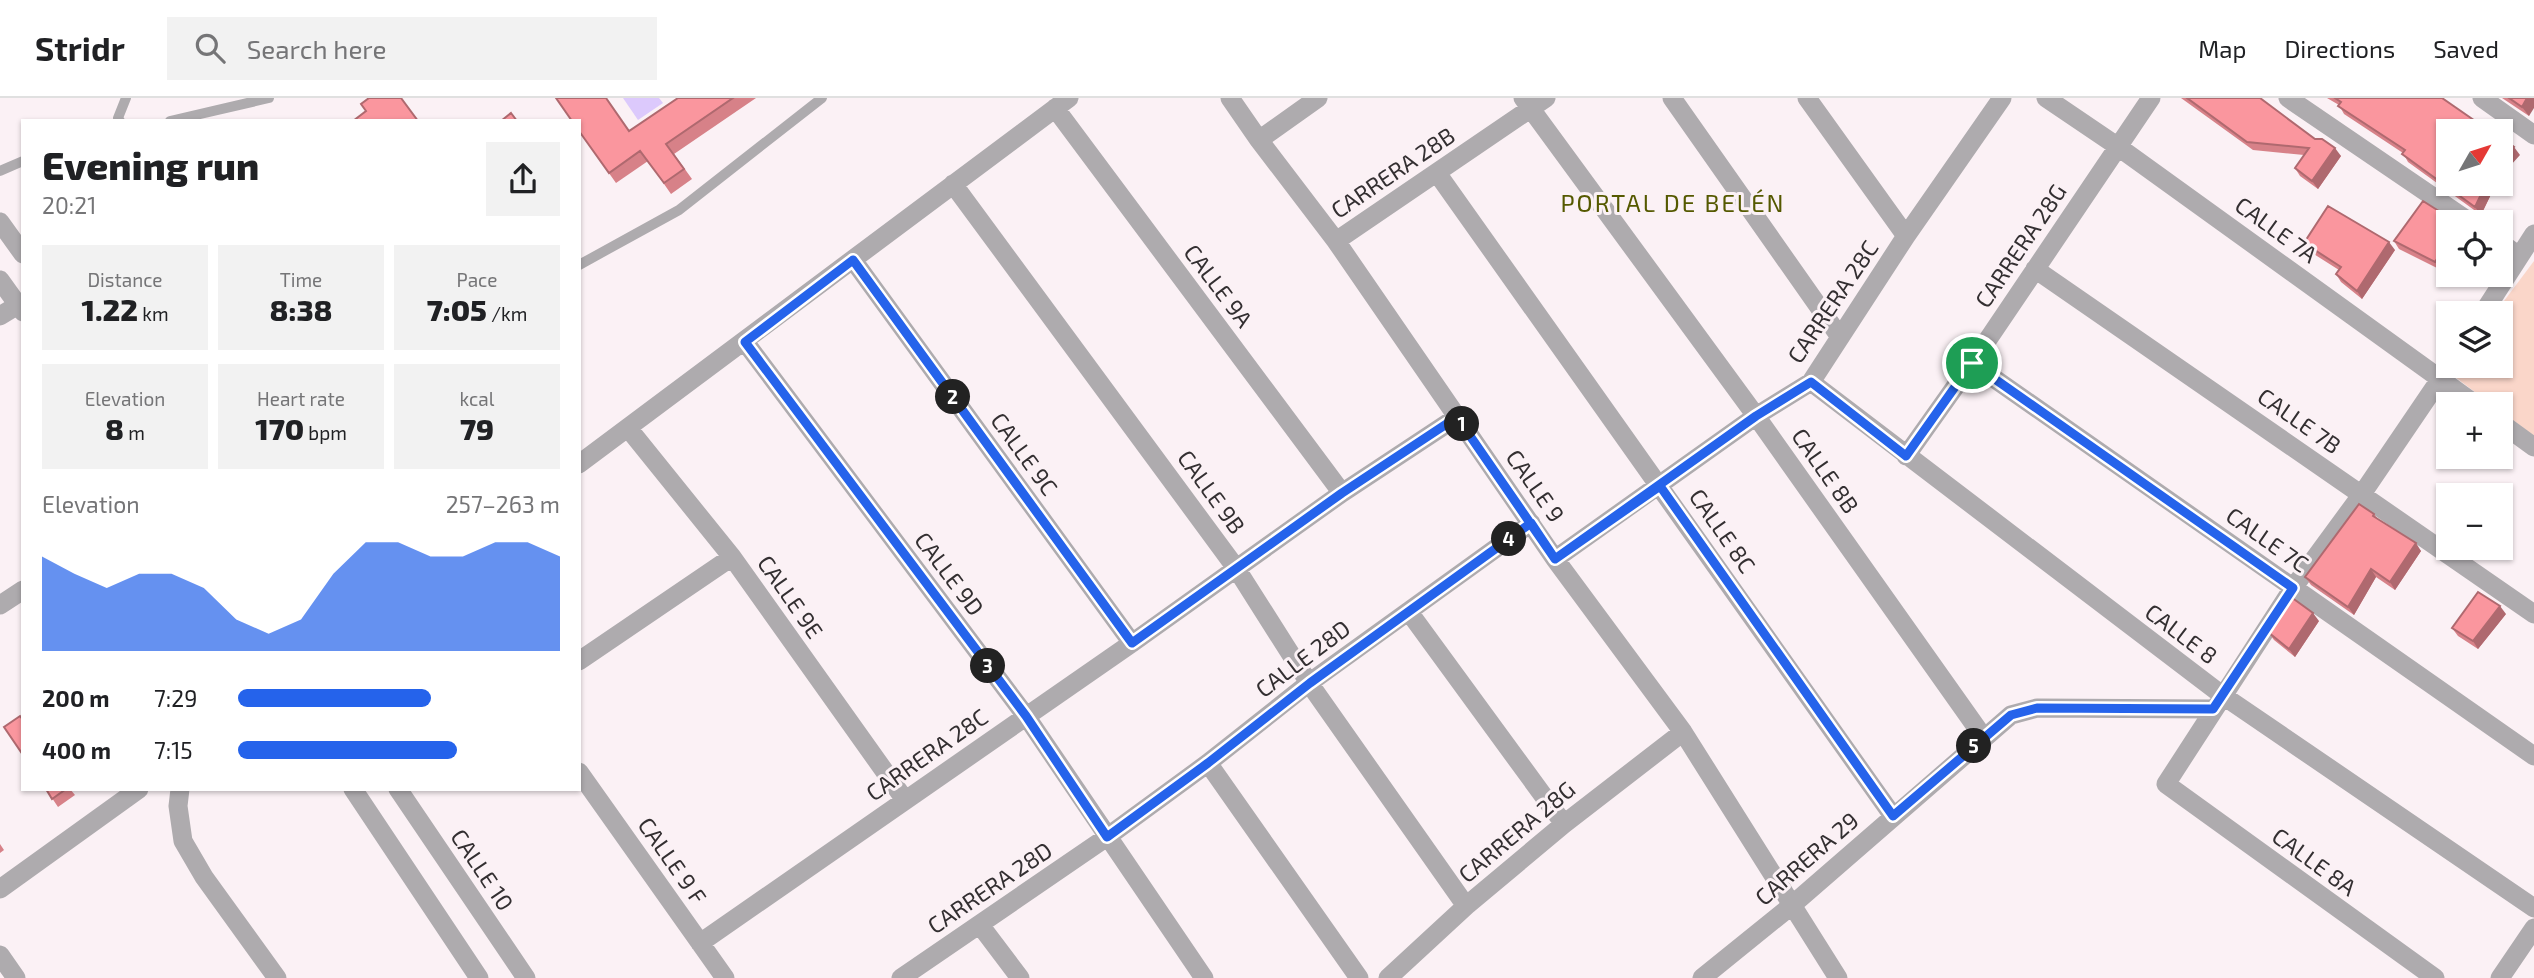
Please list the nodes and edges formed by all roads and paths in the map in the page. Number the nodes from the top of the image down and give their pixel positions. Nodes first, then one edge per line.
1 (126, 98) edge
2 (269, 98) edge
3 (822, 98) edge
4 (1230, 98) edge
5 (1318, 98) edge
6 (1672, 98) edge
7 (1807, 98) edge
8 (2002, 98) edge
9 (2046, 98) edge
10 (2151, 98) edge
11 (2288, 98) edge
12 (2482, 98) edge
13 (1533, 102) edge
14 (1062, 103) edge
15 (119, 119) edge
16 (179, 119) edge
17 (2534, 135) edge
18 (1259, 140) junction
19 (2117, 146) junction
20 (21, 162) edge
21 (0, 171) edge
22 (1437, 173) junction
23 (953, 184) junction
24 (2452, 210) edge
25 (0, 222) edge
26 (2534, 234) edge
27 (1906, 236) junction
28 (1336, 241) junction
29 (21, 251) edge
30 (2513, 252) edge
31 (2519, 256) junction
32 (853, 260) junction
33 (581, 264) edge
34 (2035, 269) junction
35 (0, 280) edge
36 (2491, 301) edge
37 (20, 309) edge
38 (0, 316) edge
39 (1840, 337) junction
40 (745, 342) junction
41 (1972, 363) junction
42 (2436, 366) edge
43 (2441, 378) edge
44 (2451, 378) edge
45 (1811, 382) junction
46 (2464, 392) edge
47 (1756, 416) junction
48 (1457, 417) junction
49 (628, 428) junction
50 (2513, 432) edge
51 (2534, 447) edge
52 (1906, 456) junction
53 (581, 463) edge
54 (1660, 486) junction
55 (1342, 493) junction
56 (2362, 494) junction
57 (1531, 523) junction
58 (732, 557) junction
59 (1555, 559) junction
60 (1236, 568) junction
61 (2293, 588) junction
62 (21, 591) edge
63 (0, 605) edge
64 (1409, 612) junction
65 (2534, 614) edge
66 (1132, 643) junction
67 (581, 661) edge
68 (1310, 683) junction
69 (2217, 702) junction
70 (1026, 716) junction
71 (1683, 732) junction
72 (1984, 738) junction
73 (2534, 756) edge
74 (1208, 763) junction
75 (581, 775) edge
76 (136, 791) edge
77 (180, 791) edge
78 (354, 791) edge
79 (402, 791) edge
80 (905, 800) junction
81 (1893, 816) junction
82 (1564, 824) junction
83 (1107, 837) junction
84 (0, 889) edge
85 (1466, 906) junction
86 (1791, 906) junction
87 (2534, 908) edge
88 (980, 925) junction
89 (2534, 929) edge
90 (701, 943) junction
91 (0, 955) edge
92 (16, 978) edge
93 (277, 978) edge
94 (479, 978) edge
95 (526, 978) edge
96 (725, 978) edge
97 (901, 978) edge
98 (1020, 978) edge
99 (1204, 978) edge
100 (1359, 978) edge
101 (1388, 978) edge
102 (1702, 978) edge
103 (1838, 978) edge
104 (2435, 978) edge
105 (2500, 978) edge

1 - 15 lane
2 - 16 lane
3 - 33 lane
4 - 18 street, CALLE 9
5 - 18 street
6 - 39 street
7 - 27 street
8 - 27 street, CARRERA 28C
9 - 19 street, CALLE 7A
10 - 19 street, CARRERA 28G
11 - 24 street
12 - 17 street
13 - 22 street, CARRERA 28B
13 - 47 street, CALLE 8B
14 - 23 street
14 - 55 street, CALLE 9A
18 - 28 street, CALLE 9
19 - 34 street, CARRERA 28G
19 - 42 street, CALLE 7A
20 - 21 lane
22 - 28 street, CARRERA 28B
22 - 54 street, CALLE 8C
23 - 32 street
23 - 60 street, CALLE 9B
25 - 29 street
26 - 31 street
27 - 39 street, CARRERA 28C
28 - 48 street, CALLE 9
30 - 31 street
31 - 36 street
32 - 40 street
32 - 66 street, CALLE 9C
34 - 41 street, CARRERA 28G
34 - 56 street, CALLE 7B
35 - 37 street
37 - 38 street
39 - 45 street, CARRERA 28C
40 - 49 street
40 - 70 street, CALLE 9D
41 - 52 street, CARRERA 28G
41 - 61 street, CALLE 7C
43 - 56 street
44 - 46 street, CALLE 7A
45 - 47 street, CARRERA 28C
45 - 52 street, CALLE 8
47 - 54 street, CARRERA 28C
47 - 72 street, CALLE 8B
48 - 55 street, CARRERA 28C
48 - 57 street, CALLE 9
49 - 53 street
49 - 58 street, CALLE 9E
50 - 51 street
52 - 69 street, CALLE 8
54 - 59 street, CARRERA 28C
54 - 81 street, CALLE 8C
55 - 60 street, CARRERA 28C
56 - 61 street
56 - 65 street, CALLE 7B
57 - 59 street, CALLE 9
57 - 64 street, CALLE 28D
58 - 67 street
58 - 80 street, CALLE 9E
59 - 71 street, CALLE 9
60 - 66 street, CARRERA 28C
60 - 68 street, CALLE 9B
61 - 69 street
61 - 73 street, CALLE 7C
62 - 63 street
64 - 68 street, CALLE 28D
64 - 82 street
66 - 70 street, CARRERA 28C
68 - 74 street, CALLE 28D
68 - 85 street, CALLE 9B
69 - 72 street, CARRERA 29
69 - 87 street, CALLE 8
69 - 104 street, CALLE 8A
70 - 80 street, CARRERA 28C
70 - 83 street, CALLE 9D
71 - 82 street, CARRERA 28G
71 - 86 street, CALLE 9
72 - 81 street, CARRERA 29
74 - 83 street, CALLE 28D
74 - 100 street
75 - 90 street, CALLE 9 F
76 - 84 street
77 - 93 street
78 - 94 street
79 - 95 street, CALLE 10
80 - 90 street, CARRERA 28C
81 - 86 street, CARRERA 29
82 - 85 street, CARRERA 28G
83 - 88 street, CARRERA 28D
83 - 99 street, CALLE 9D
85 - 101 street, CARRERA 28G
86 - 102 street, CARRERA 29
86 - 103 street, CALLE 9
88 - 97 street, CARRERA 28D
88 - 98 street
89 - 105 street
90 - 96 street, CALLE 9 F
91 - 92 street

